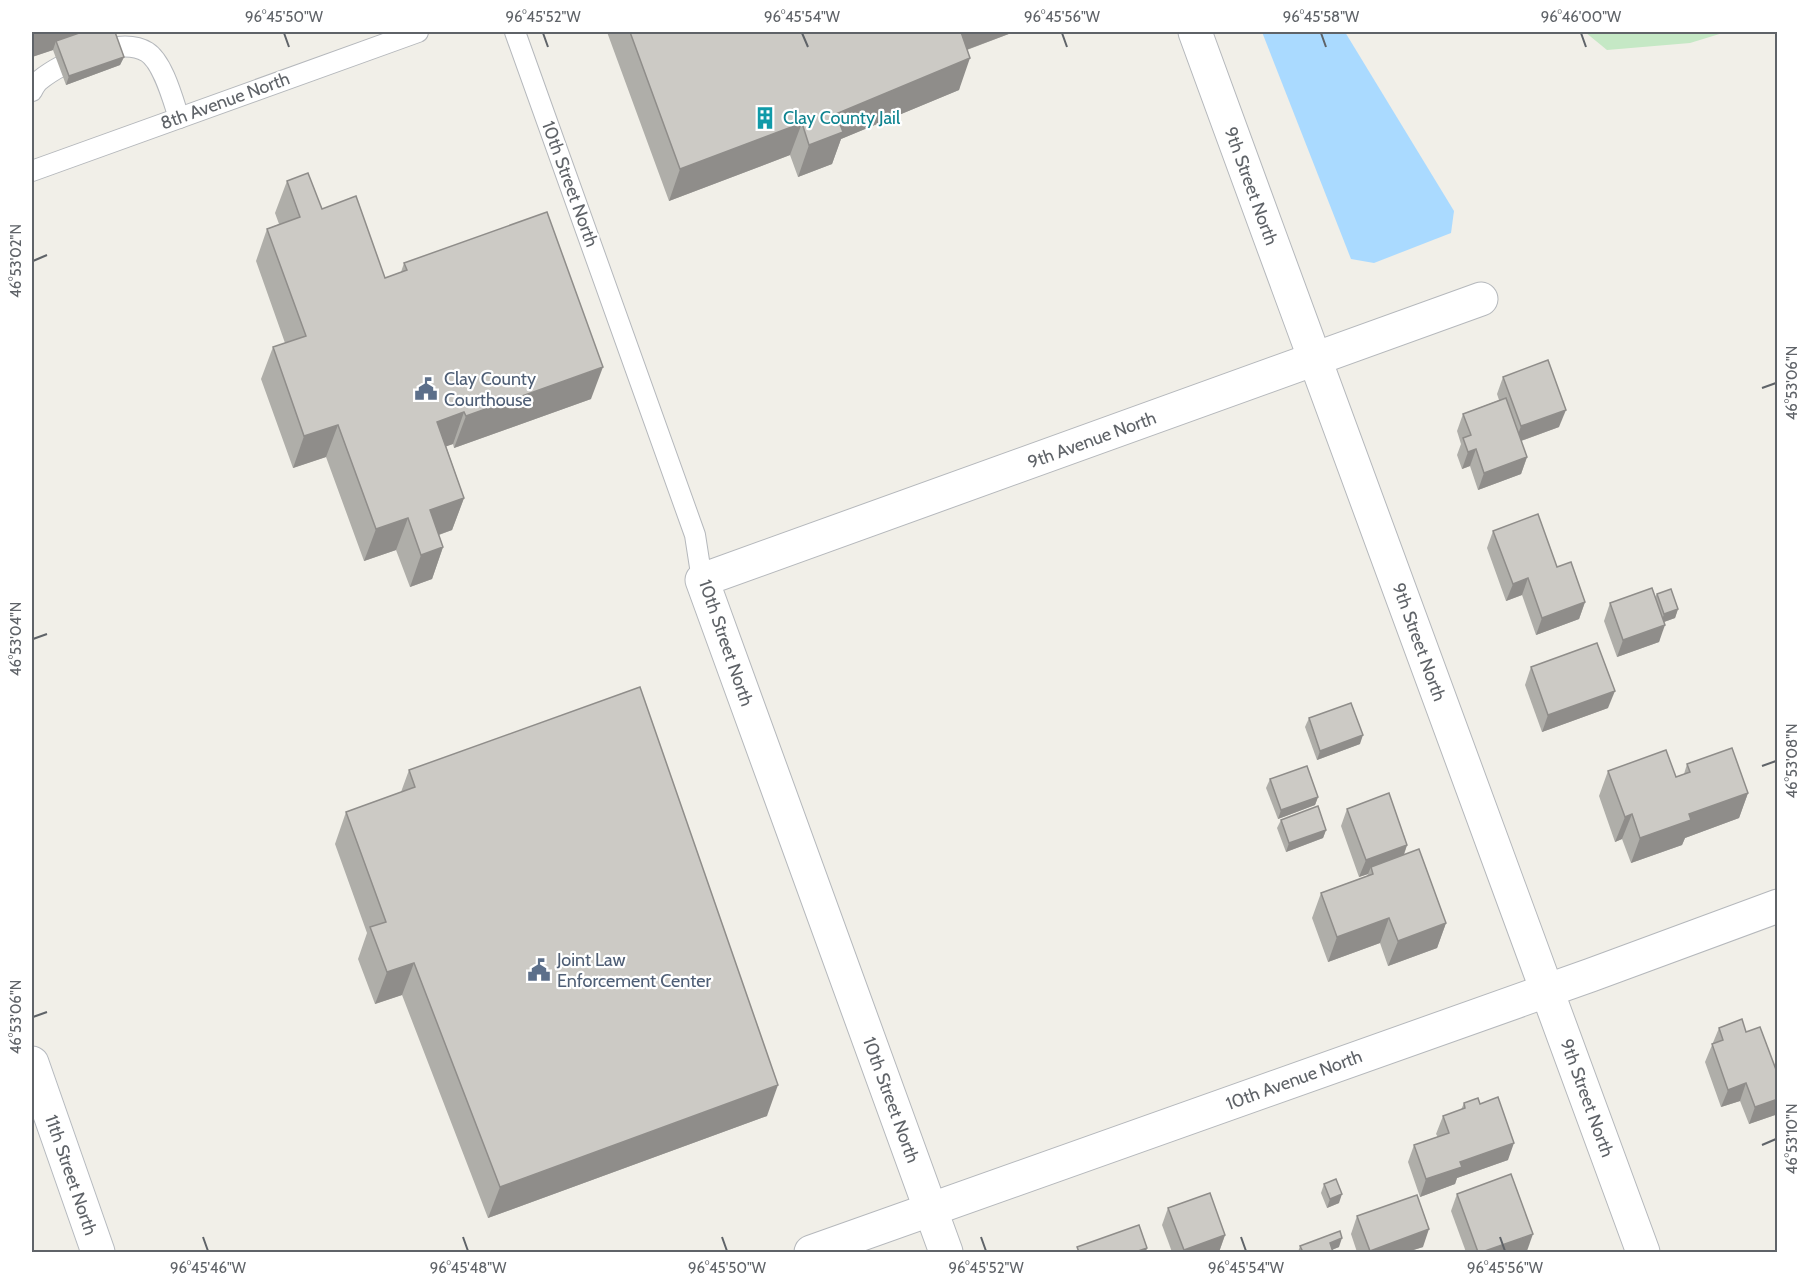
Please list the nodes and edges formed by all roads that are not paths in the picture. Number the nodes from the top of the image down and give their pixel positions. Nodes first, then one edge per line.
1 (418, 32) edge
2 (515, 32) edge
3 (1195, 32) edge
4 (32, 91) edge
5 (179, 118) junction
6 (33, 165) edge
7 (1481, 299) dead end
8 (1314, 359) junction
9 (702, 580) junction
10 (1778, 906) edge
11 (1548, 989) junction
12 (32, 1062) edge
13 (931, 1210) junction
14 (98, 1252) edge
15 (811, 1252) edge
16 (946, 1252) edge
17 (1643, 1252) edge

1 - 5 lane, 8th Avenue North
2 - 9 lane, 10th Street North
3 - 8 street, 9th Street North
4 - 5 lane
5 - 6 lane, 8th Avenue North
7 - 8 street, 9th Avenue North
8 - 9 street, 9th Avenue North
8 - 11 street, 9th Street North
9 - 13 street, 10th Street North
10 - 11 street, 10th Avenue North
11 - 13 street, 10th Avenue North
11 - 17 street, 9th Street North
12 - 14 street, 11th Street North
13 - 15 street, 10th Avenue North
13 - 16 street, 10th Street North

